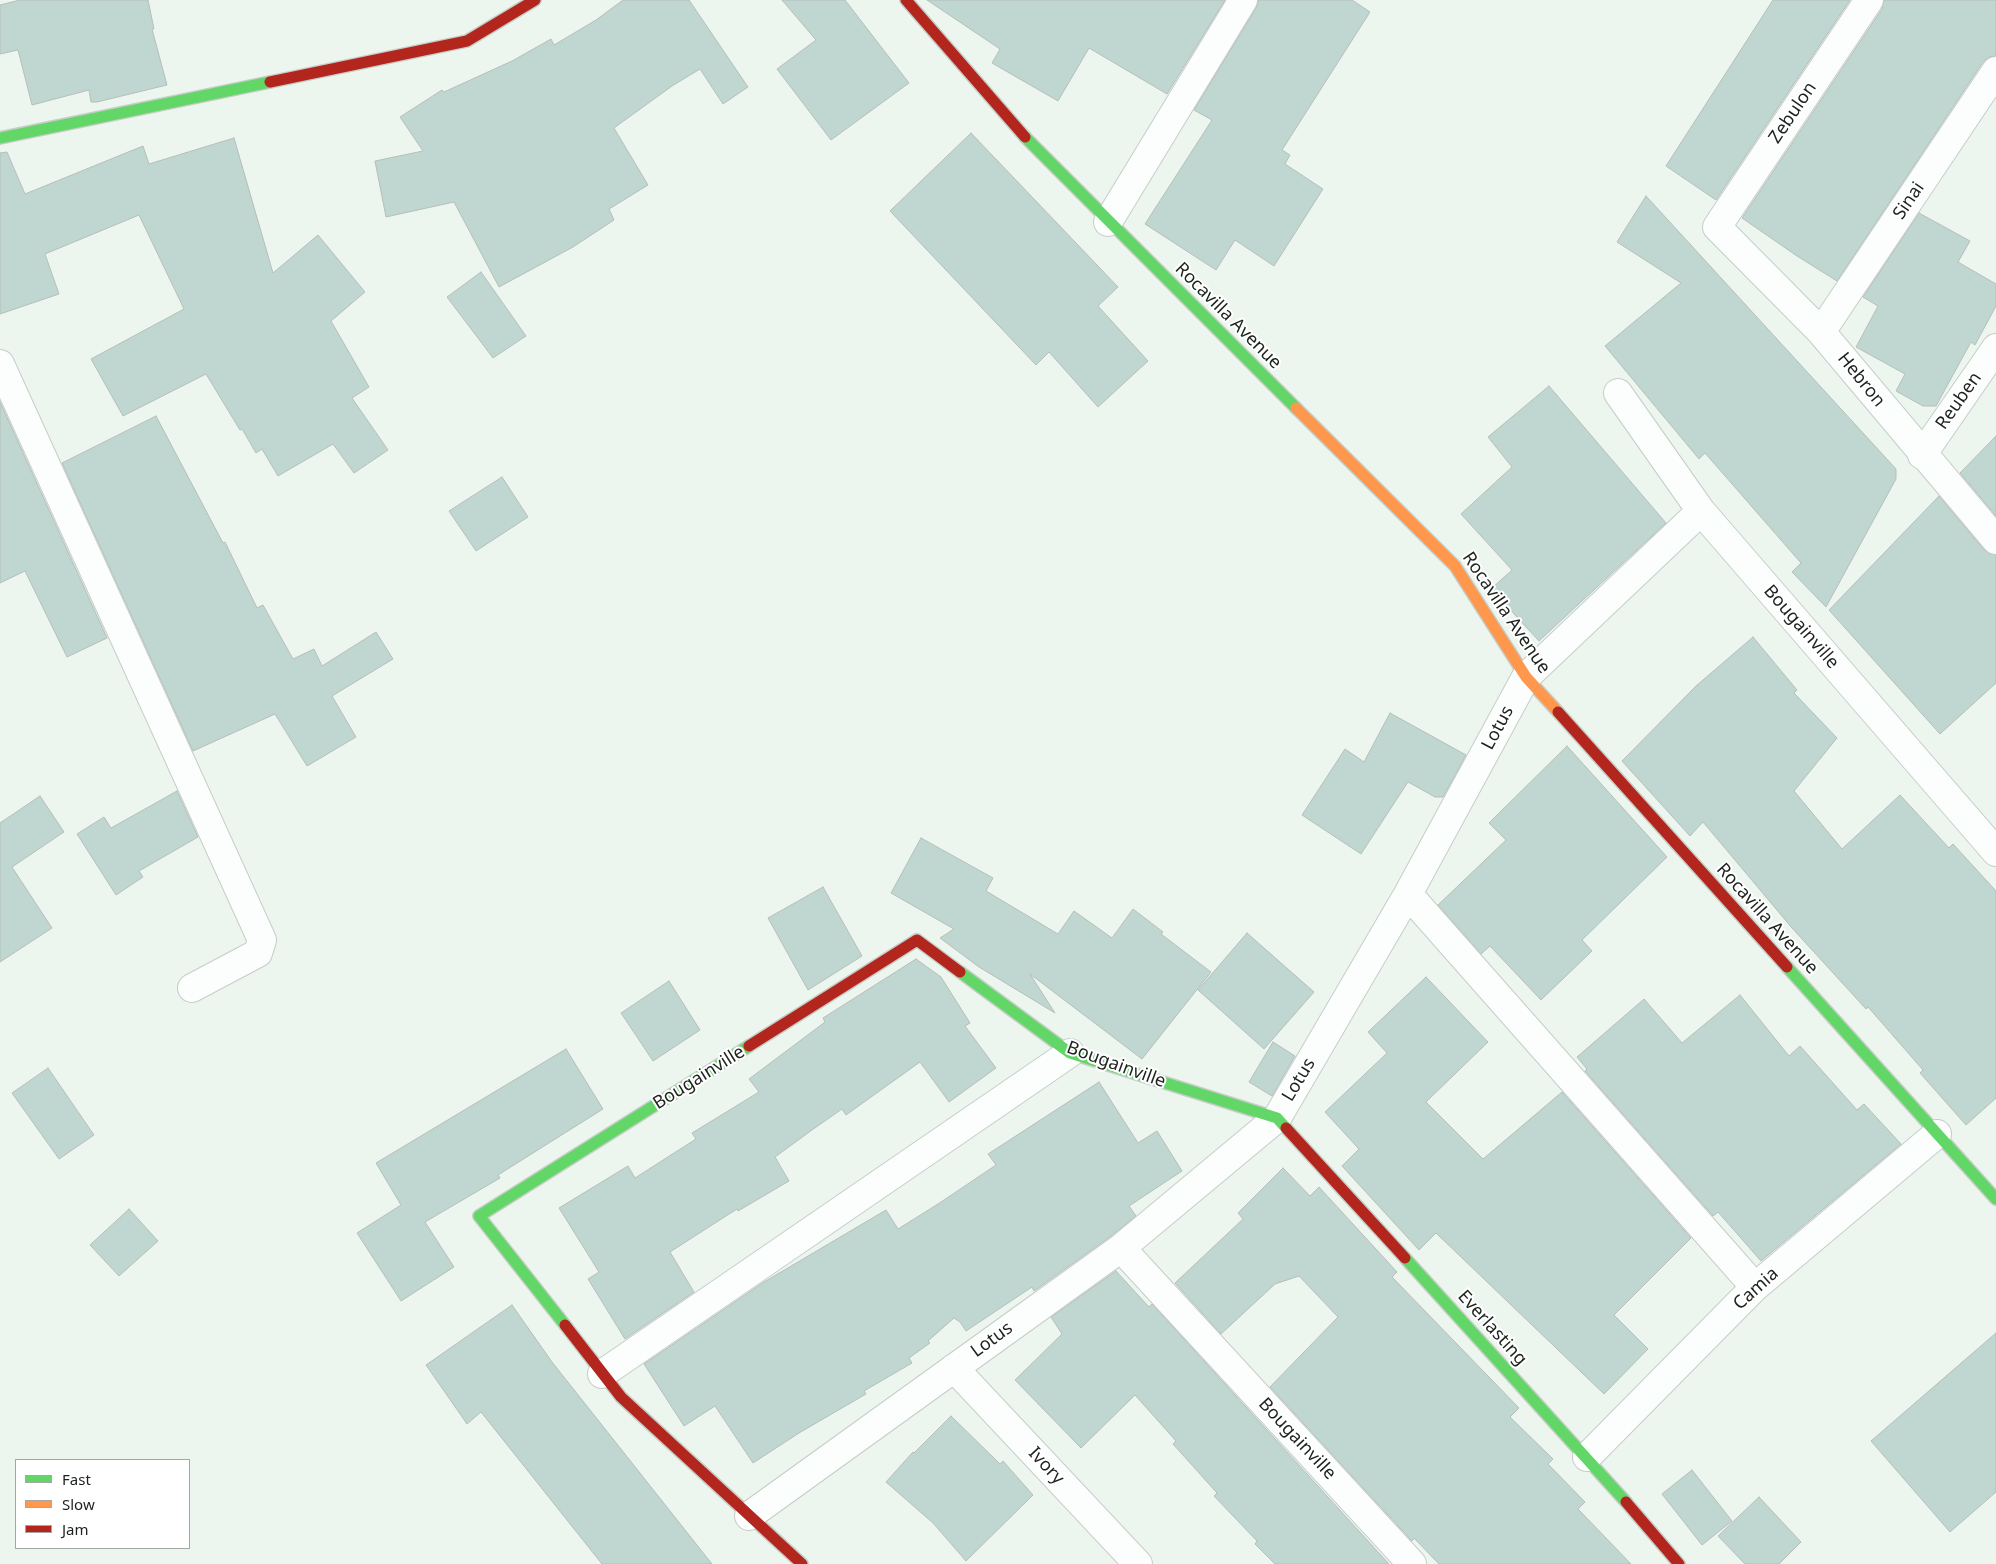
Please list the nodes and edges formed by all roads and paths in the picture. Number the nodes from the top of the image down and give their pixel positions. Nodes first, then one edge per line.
1 (535, 0) edge
2 (906, 0) edge
3 (1243, 0) edge
4 (1869, 0) edge
5 (1996, 71) edge
6 (0, 138) edge
7 (1108, 222) junction
8 (1717, 227) joint
9 (1821, 332) junction
10 (1996, 348) edge
11 (0, 364) edge
12 (1618, 393) dead end
13 (1922, 455) junction
14 (1701, 511) junction
15 (1996, 540) edge
16 (1526, 677) junction
17 (1996, 852) edge
18 (1408, 894) junction
19 (192, 988) dead end
20 (1070, 1053) junction
21 (1276, 1118) junction
22 (1937, 1134) junction
23 (1996, 1199) edge
24 (1121, 1248) junction
25 (1755, 1287) junction
26 (954, 1368) junction
27 (602, 1374) junction
28 (1587, 1457) junction
29 (749, 1516) junction
30 (802, 1564) edge
31 (1138, 1564) edge
32 (1412, 1564) edge
33 (1679, 1564) edge

1 - 6 street
2 - 7 street, Rocavilla Avenue
3 - 7 street
4 - 8 street, Zebulon
5 - 9 street, Sinai
7 - 16 street, Rocavilla Avenue
8 - 9 street, Hebron
9 - 13 street, Hebron
10 - 13 street, Reuben
11 - 19 street
12 - 14 street, Bougainville
13 - 15 street, Hebron
14 - 16 street, Lotus
14 - 17 street, Bougainville
16 - 18 street, Lotus
16 - 22 street, Rocavilla Avenue
18 - 21 street, Lotus
18 - 25 street
20 - 21 street, Bougainville
20 - 27 street
20 - 27 street, Bougainville
21 - 24 street, Lotus
21 - 28 street, Everlasting
22 - 23 street, Rocavilla Avenue
22 - 25 street, Camia
24 - 26 street, Lotus
24 - 32 street, Bougainville
25 - 28 street, Camia
26 - 29 street, Lotus
26 - 31 street, Ivory
27 - 29 street, Bougainville
28 - 33 street, Everlasting
29 - 30 street, Bougainville

